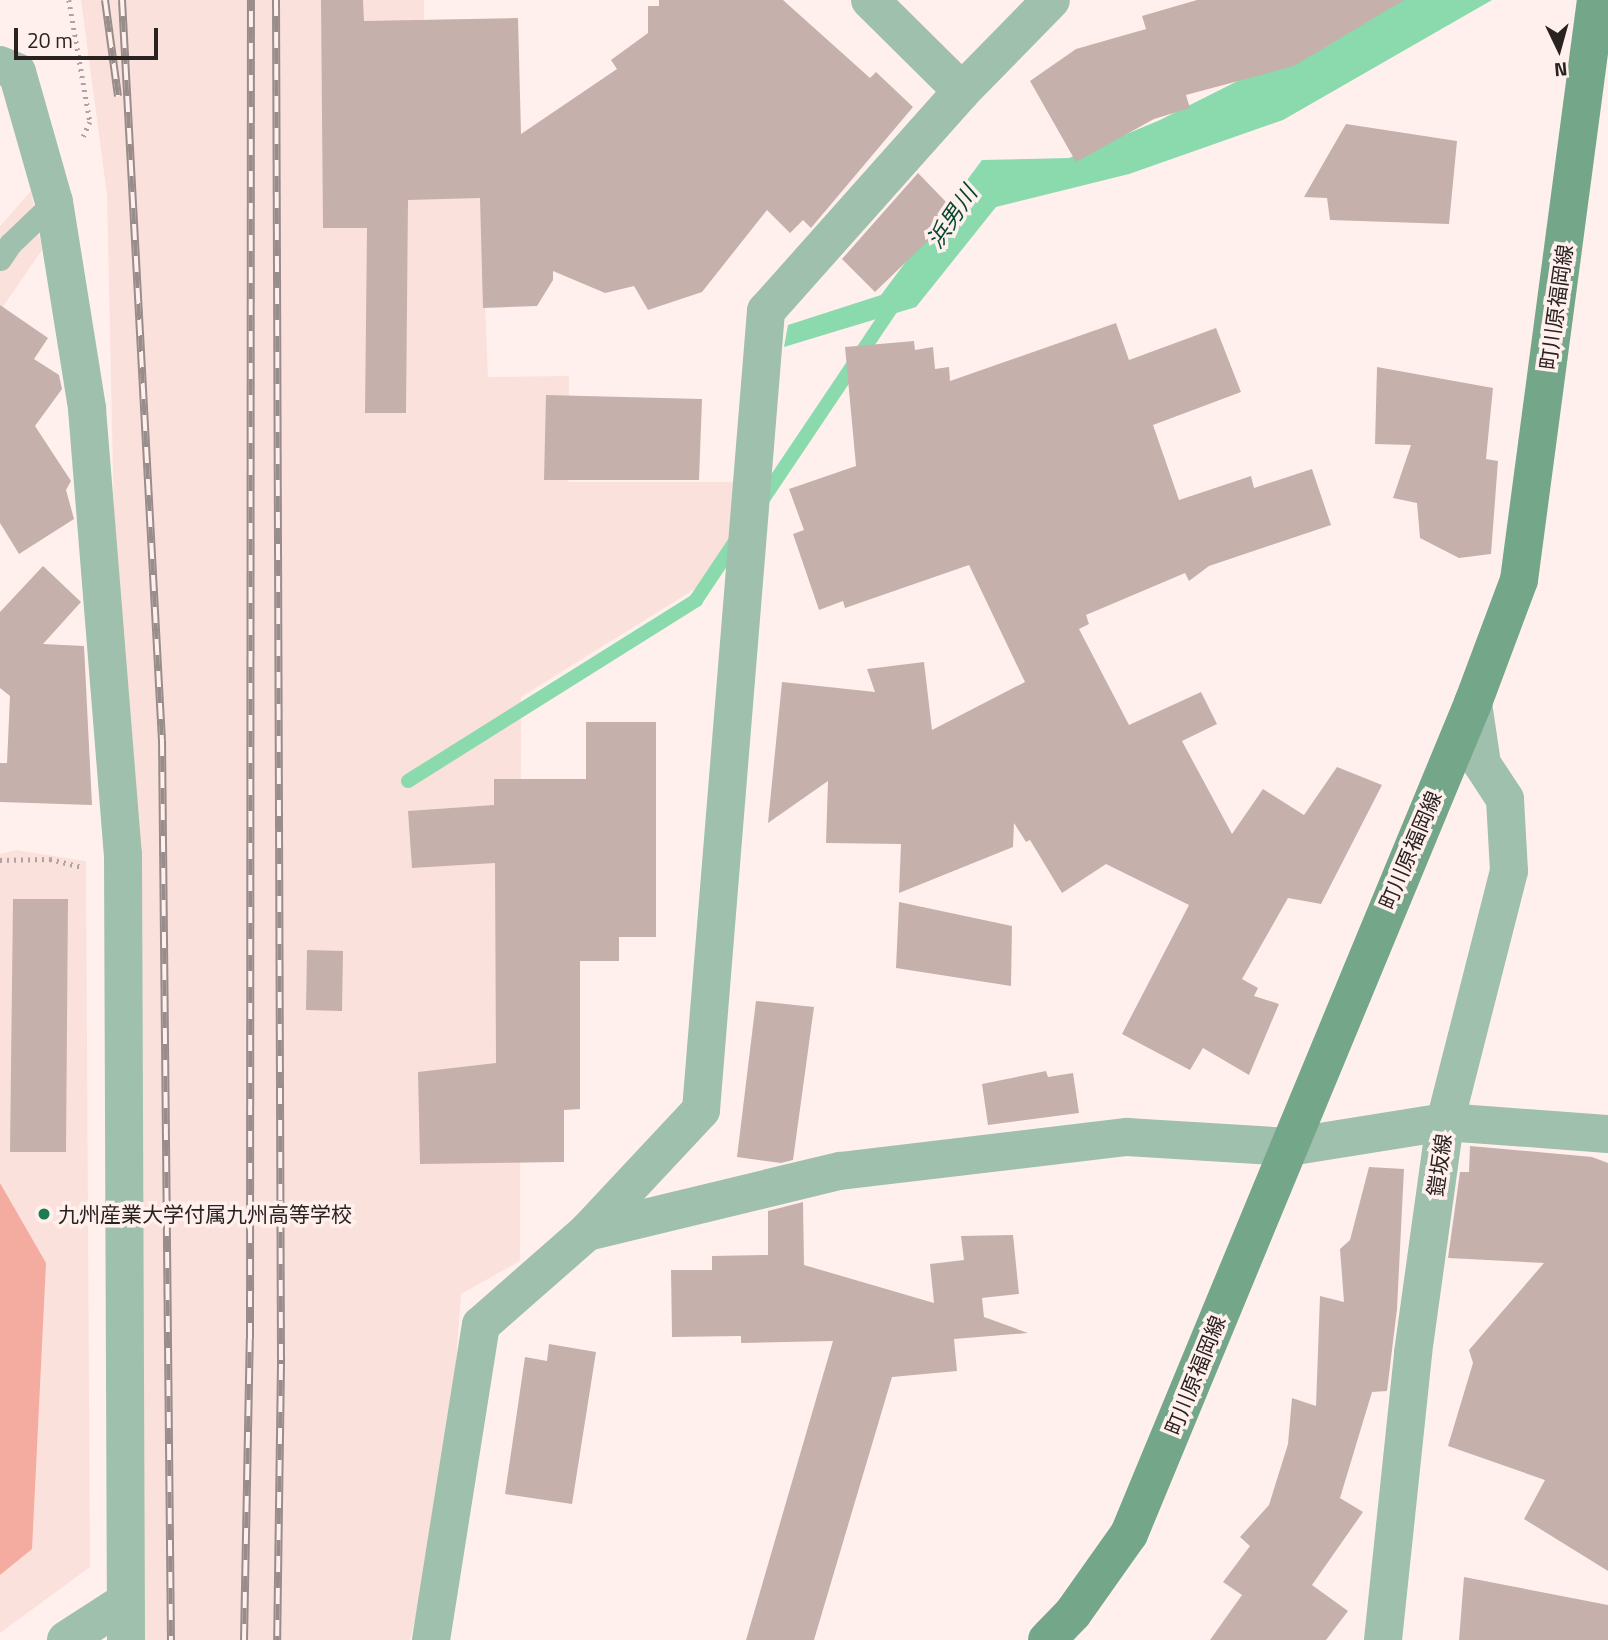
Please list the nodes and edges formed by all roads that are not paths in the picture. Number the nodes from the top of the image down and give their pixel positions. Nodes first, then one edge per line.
1 (870, 0) edge
2 (1051, 0) edge
3 (1599, 15) edge
4 (0, 65) edge
5 (962, 91) junction
6 (54, 202) junction
7 (0, 259) edge
8 (1472, 703) junction
9 (1445, 1122) junction
10 (1608, 1134) edge
11 (1289, 1147) junction
12 (587, 1232) junction
13 (125, 1602) junction
14 (66, 1640) edge
15 (127, 1640) edge
16 (431, 1640) edge
17 (1047, 1640) edge
18 (1383, 1640) edge

1 - 5 street
2 - 5 street
3 - 8 main road, 町川原福岡線
4 - 6 street
5 - 12 street
6 - 7 lane
6 - 13 street
8 - 9 street, 鎧坂線
8 - 11 main road, 町川原福岡線
9 - 10 street
9 - 11 street
9 - 18 street, 鎧坂線
11 - 12 street
11 - 17 main road, 町川原福岡線
12 - 16 street
13 - 14 street
13 - 15 street

